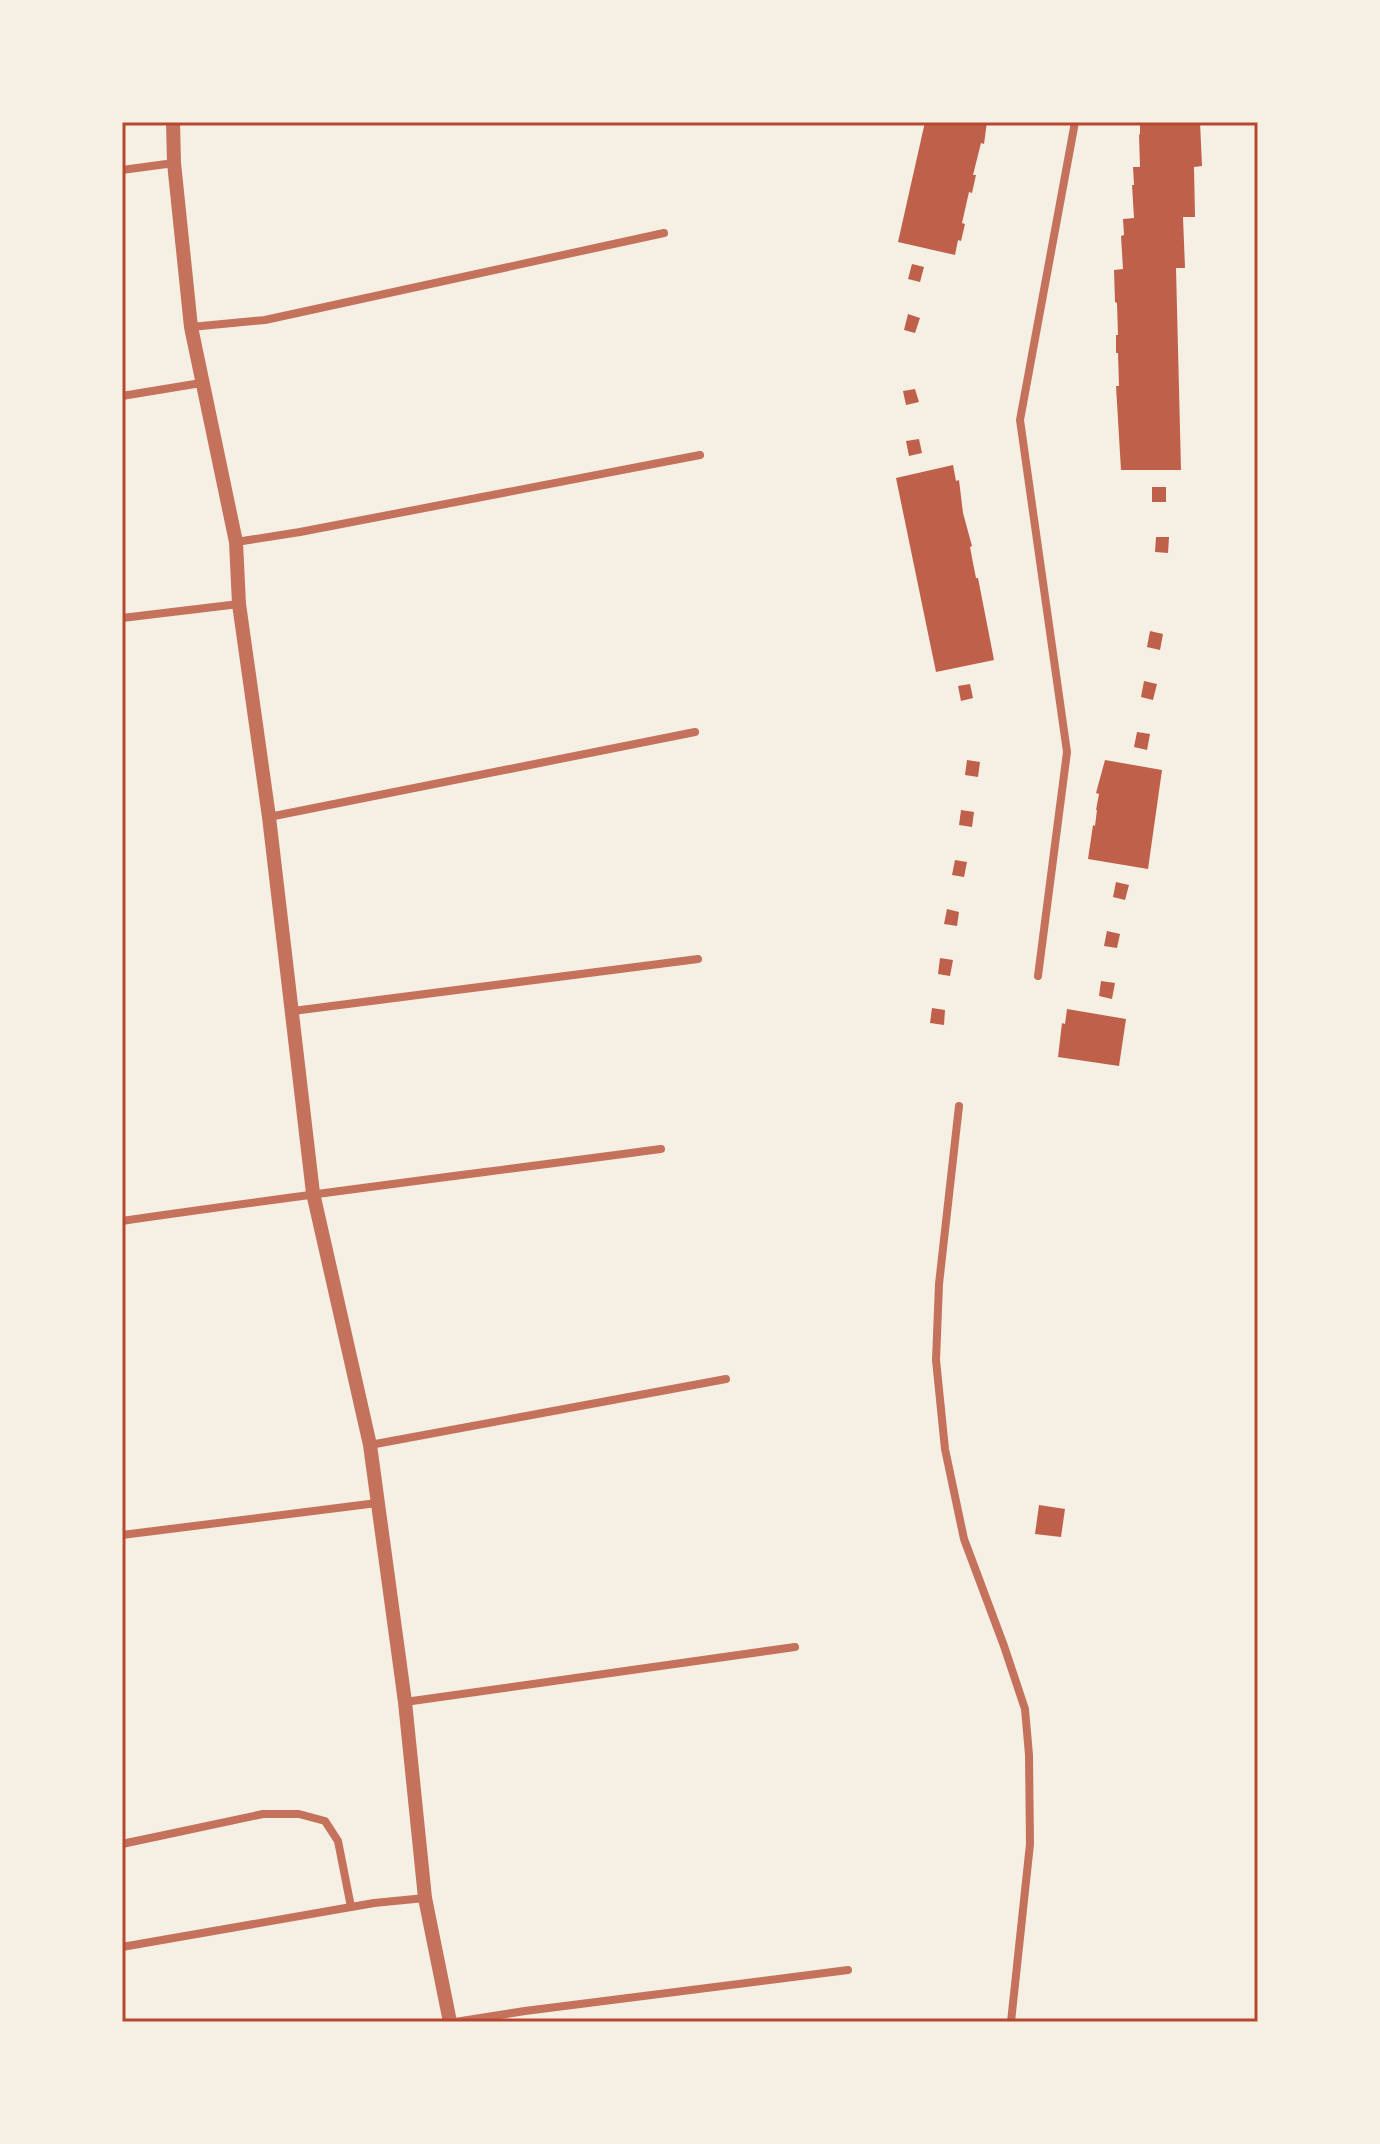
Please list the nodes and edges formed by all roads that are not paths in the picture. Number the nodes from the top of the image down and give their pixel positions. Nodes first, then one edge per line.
1 (173, 122) edge
2 (1075, 122) edge
3 (174, 163) junction
4 (122, 170) edge
5 (664, 233) dead end
6 (191, 327) junction
7 (201, 383) junction
8 (122, 396) edge
9 (700, 455) dead end
10 (236, 542) junction
11 (239, 604) junction
12 (122, 618) edge
13 (695, 732) dead end
14 (269, 817) junction
15 (698, 959) dead end
16 (1038, 976) dead end
17 (293, 1011) junction
18 (959, 1106) dead end
19 (661, 1149) dead end
20 (313, 1193) junction
21 (122, 1221) edge
22 (726, 1379) dead end
23 (370, 1445) junction
24 (377, 1503) junction
25 (122, 1535) edge
26 (795, 1647) dead end
27 (405, 1702) junction
28 (122, 1844) edge
29 (425, 1898) junction
30 (351, 1907) junction
31 (122, 1947) edge
32 (848, 1970) dead end
33 (453, 2022) edge
34 (1011, 2022) edge

1 - 3 street
2 - 16 street
3 - 4 street
3 - 6 street
5 - 6 street
6 - 7 street
7 - 8 street
7 - 10 street
9 - 10 street
10 - 11 street
11 - 12 street
11 - 14 street
13 - 14 street
14 - 17 street
15 - 17 street
17 - 20 street
18 - 34 street
19 - 20 street
20 - 21 street
20 - 23 street
22 - 23 street
23 - 24 street
24 - 25 street
24 - 27 street
26 - 27 street
27 - 29 street
28 - 30 street
29 - 30 street
29 - 33 street
30 - 31 street
32 - 33 street

